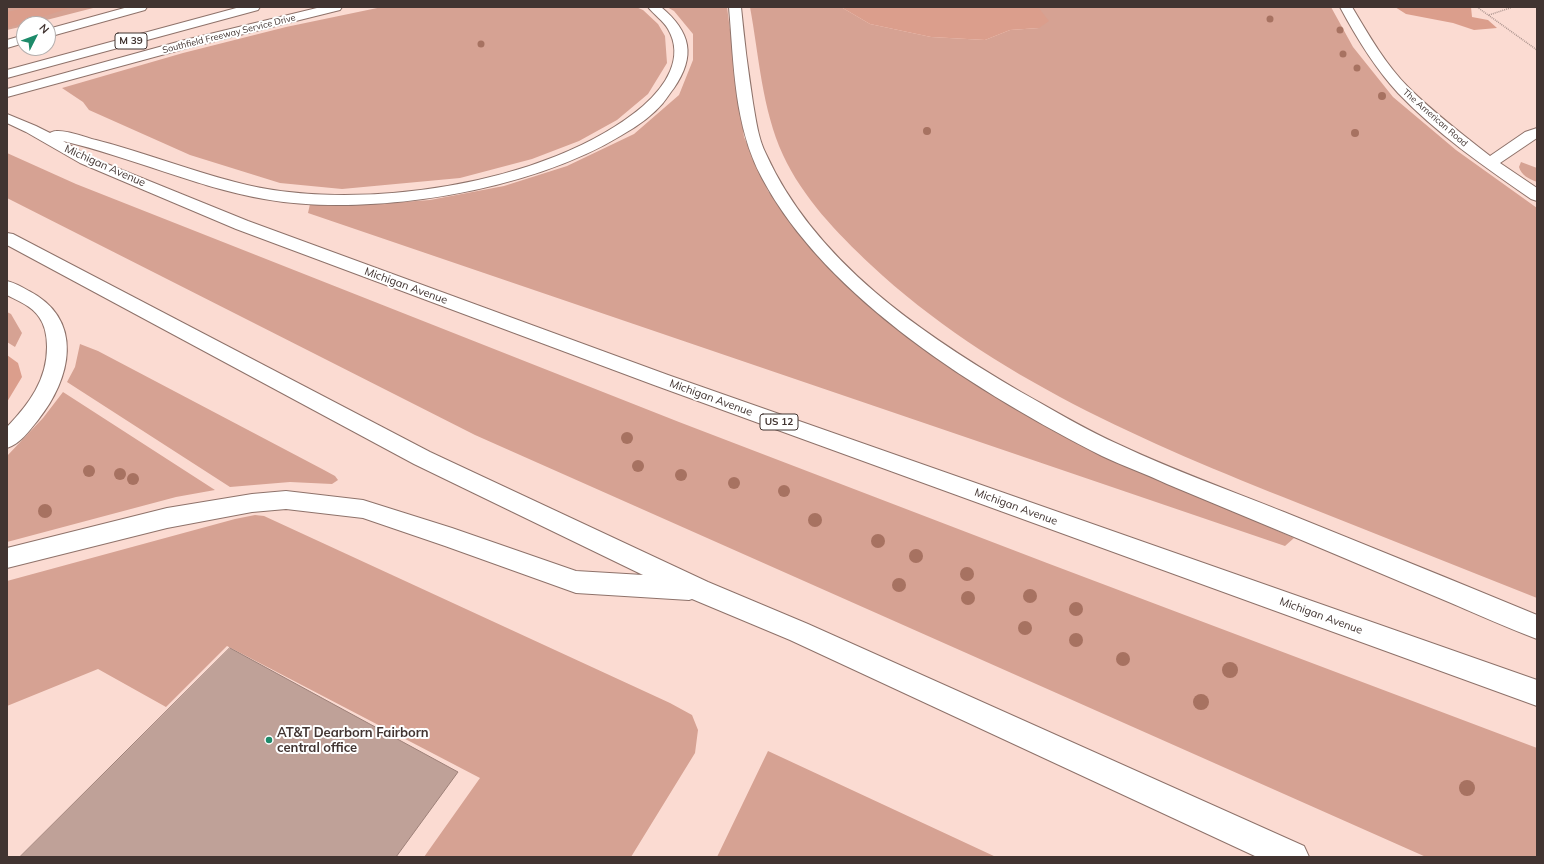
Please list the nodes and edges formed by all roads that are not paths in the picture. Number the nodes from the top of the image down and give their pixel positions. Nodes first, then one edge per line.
1 (131, 7) edge
2 (141, 7) edge
3 (254, 7) edge
4 (336, 7) edge
5 (654, 7) edge
6 (735, 7) edge
7 (1346, 7) edge
8 (114, 15) junction
9 (56, 31) edge
10 (7, 74) edge
11 (7, 92) edge
12 (17, 123) edge
13 (1537, 132) edge
14 (1490, 163) junction
15 (1537, 196) edge
16 (7, 238) edge
17 (7, 287) edge
18 (7, 440) edge
19 (7, 558) edge
20 (700, 590) junction
21 (1537, 627) edge
22 (1537, 693) edge
23 (1293, 857) edge

1 - 8 main road
2 - 8 main road
3 - 10 main road, M 39
4 - 11 main road, Southfield Freeway Service Drive
5 - 12 main road
6 - 21 main road
7 - 14 main road, The American Road
8 - 9 main road
12 - 22 main road, Michigan Avenue / US 12
13 - 14 main road
14 - 15 main road, The American Road
16 - 20 main road
17 - 18 main road
19 - 20 main road
20 - 23 main road

